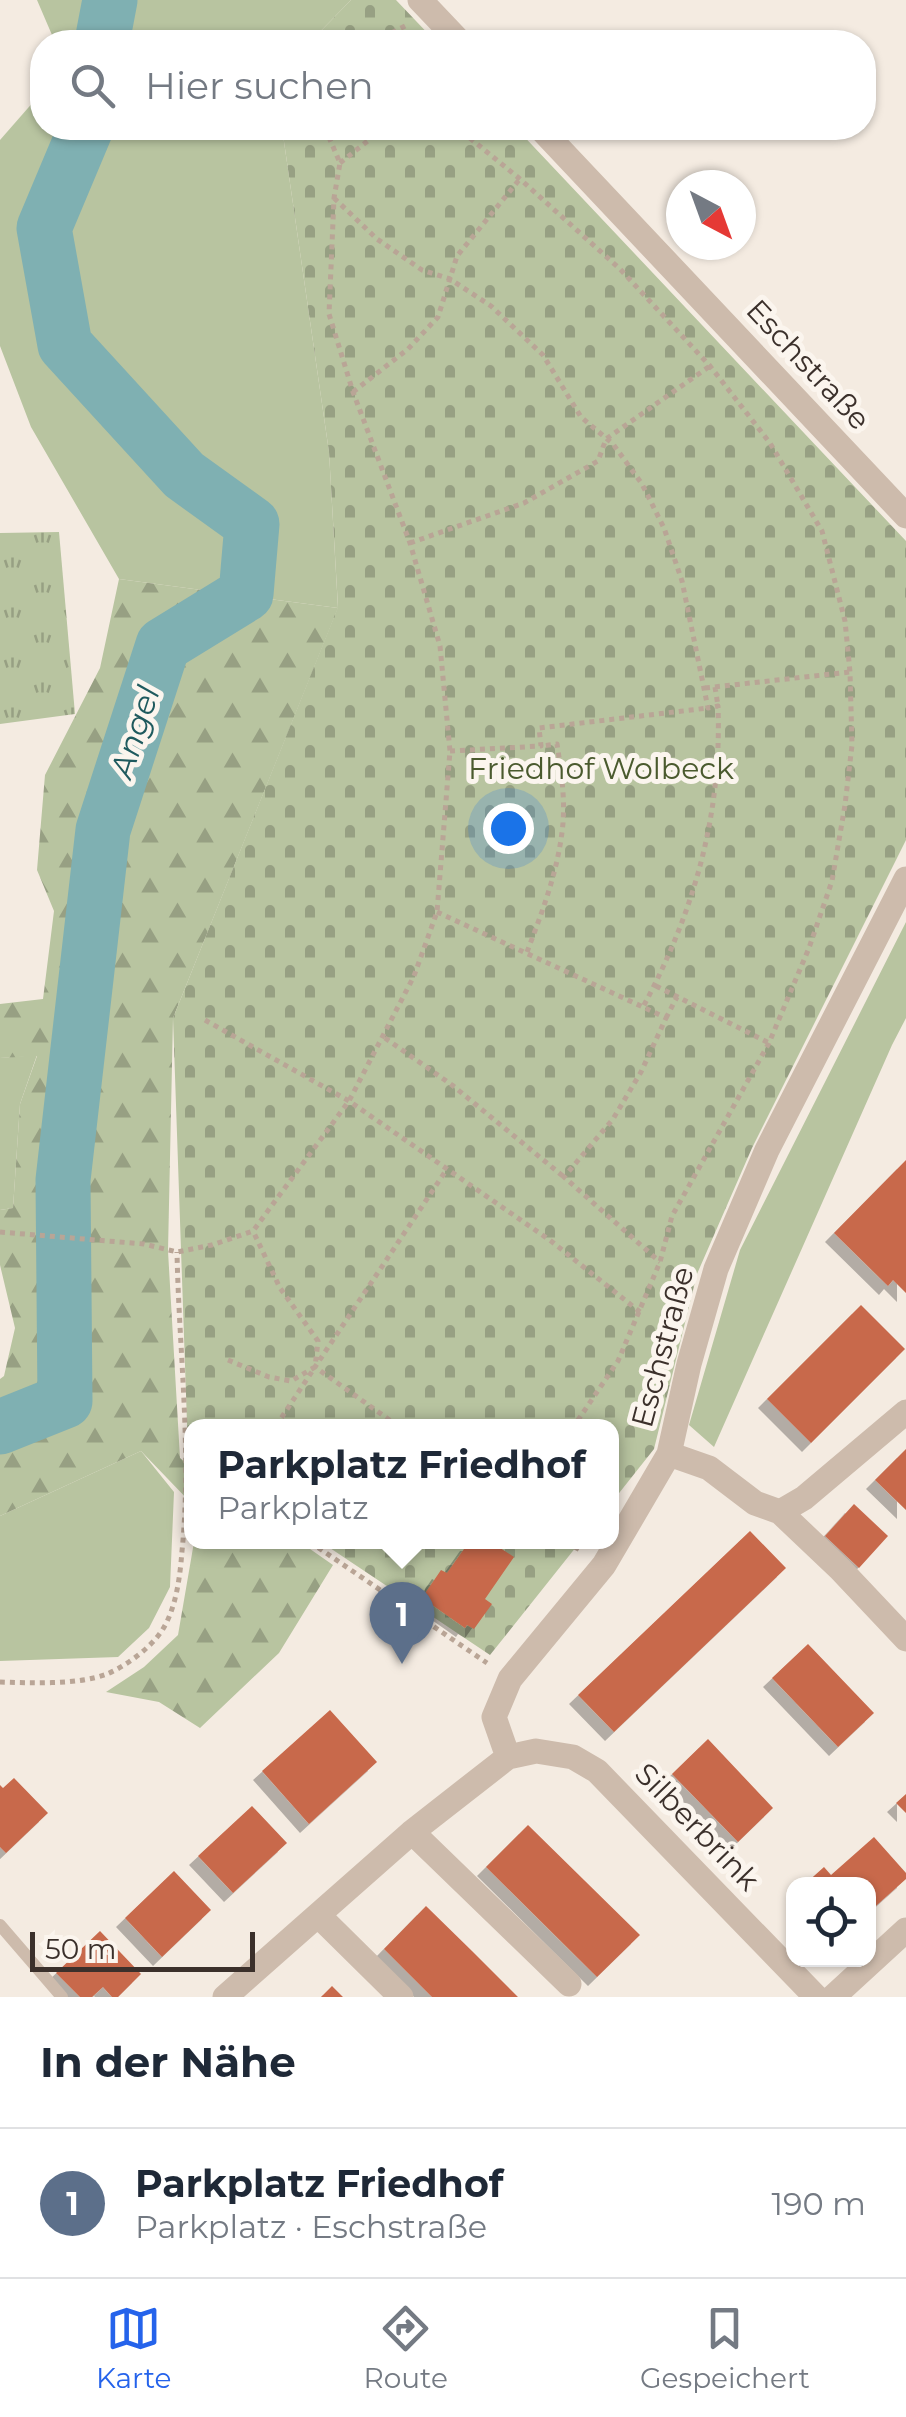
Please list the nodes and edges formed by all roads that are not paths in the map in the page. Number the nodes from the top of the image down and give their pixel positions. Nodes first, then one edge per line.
1 (426, 6) edge
2 (449, 30) edge
3 (551, 140) edge
4 (906, 516) edge
5 (906, 879) edge
6 (906, 1412) edge
7 (669, 1454) junction
8 (780, 1512) junction
9 (619, 1539) edge
10 (613, 1549) edge
11 (906, 1639) edge
12 (508, 1757) junction
13 (412, 1832) junction
14 (318, 1915) junction
15 (0, 1926) edge
16 (906, 1930) edge
17 (569, 1984) dead end
18 (231, 1995) edge
19 (62, 1997) edge
20 (401, 1997) edge
21 (816, 1997) edge
22 (833, 1997) edge

1 - 2 street
3 - 4 street, Eschstraße
5 - 7 street, Eschstraße
6 - 8 street
7 - 8 street
7 - 9 street, Eschstraße
8 - 11 street
10 - 12 street, Eschstraße
12 - 13 street
12 - 21 street, Silberbrink
13 - 14 street
13 - 17 street
14 - 18 street
14 - 20 street
15 - 19 lane
16 - 22 street

